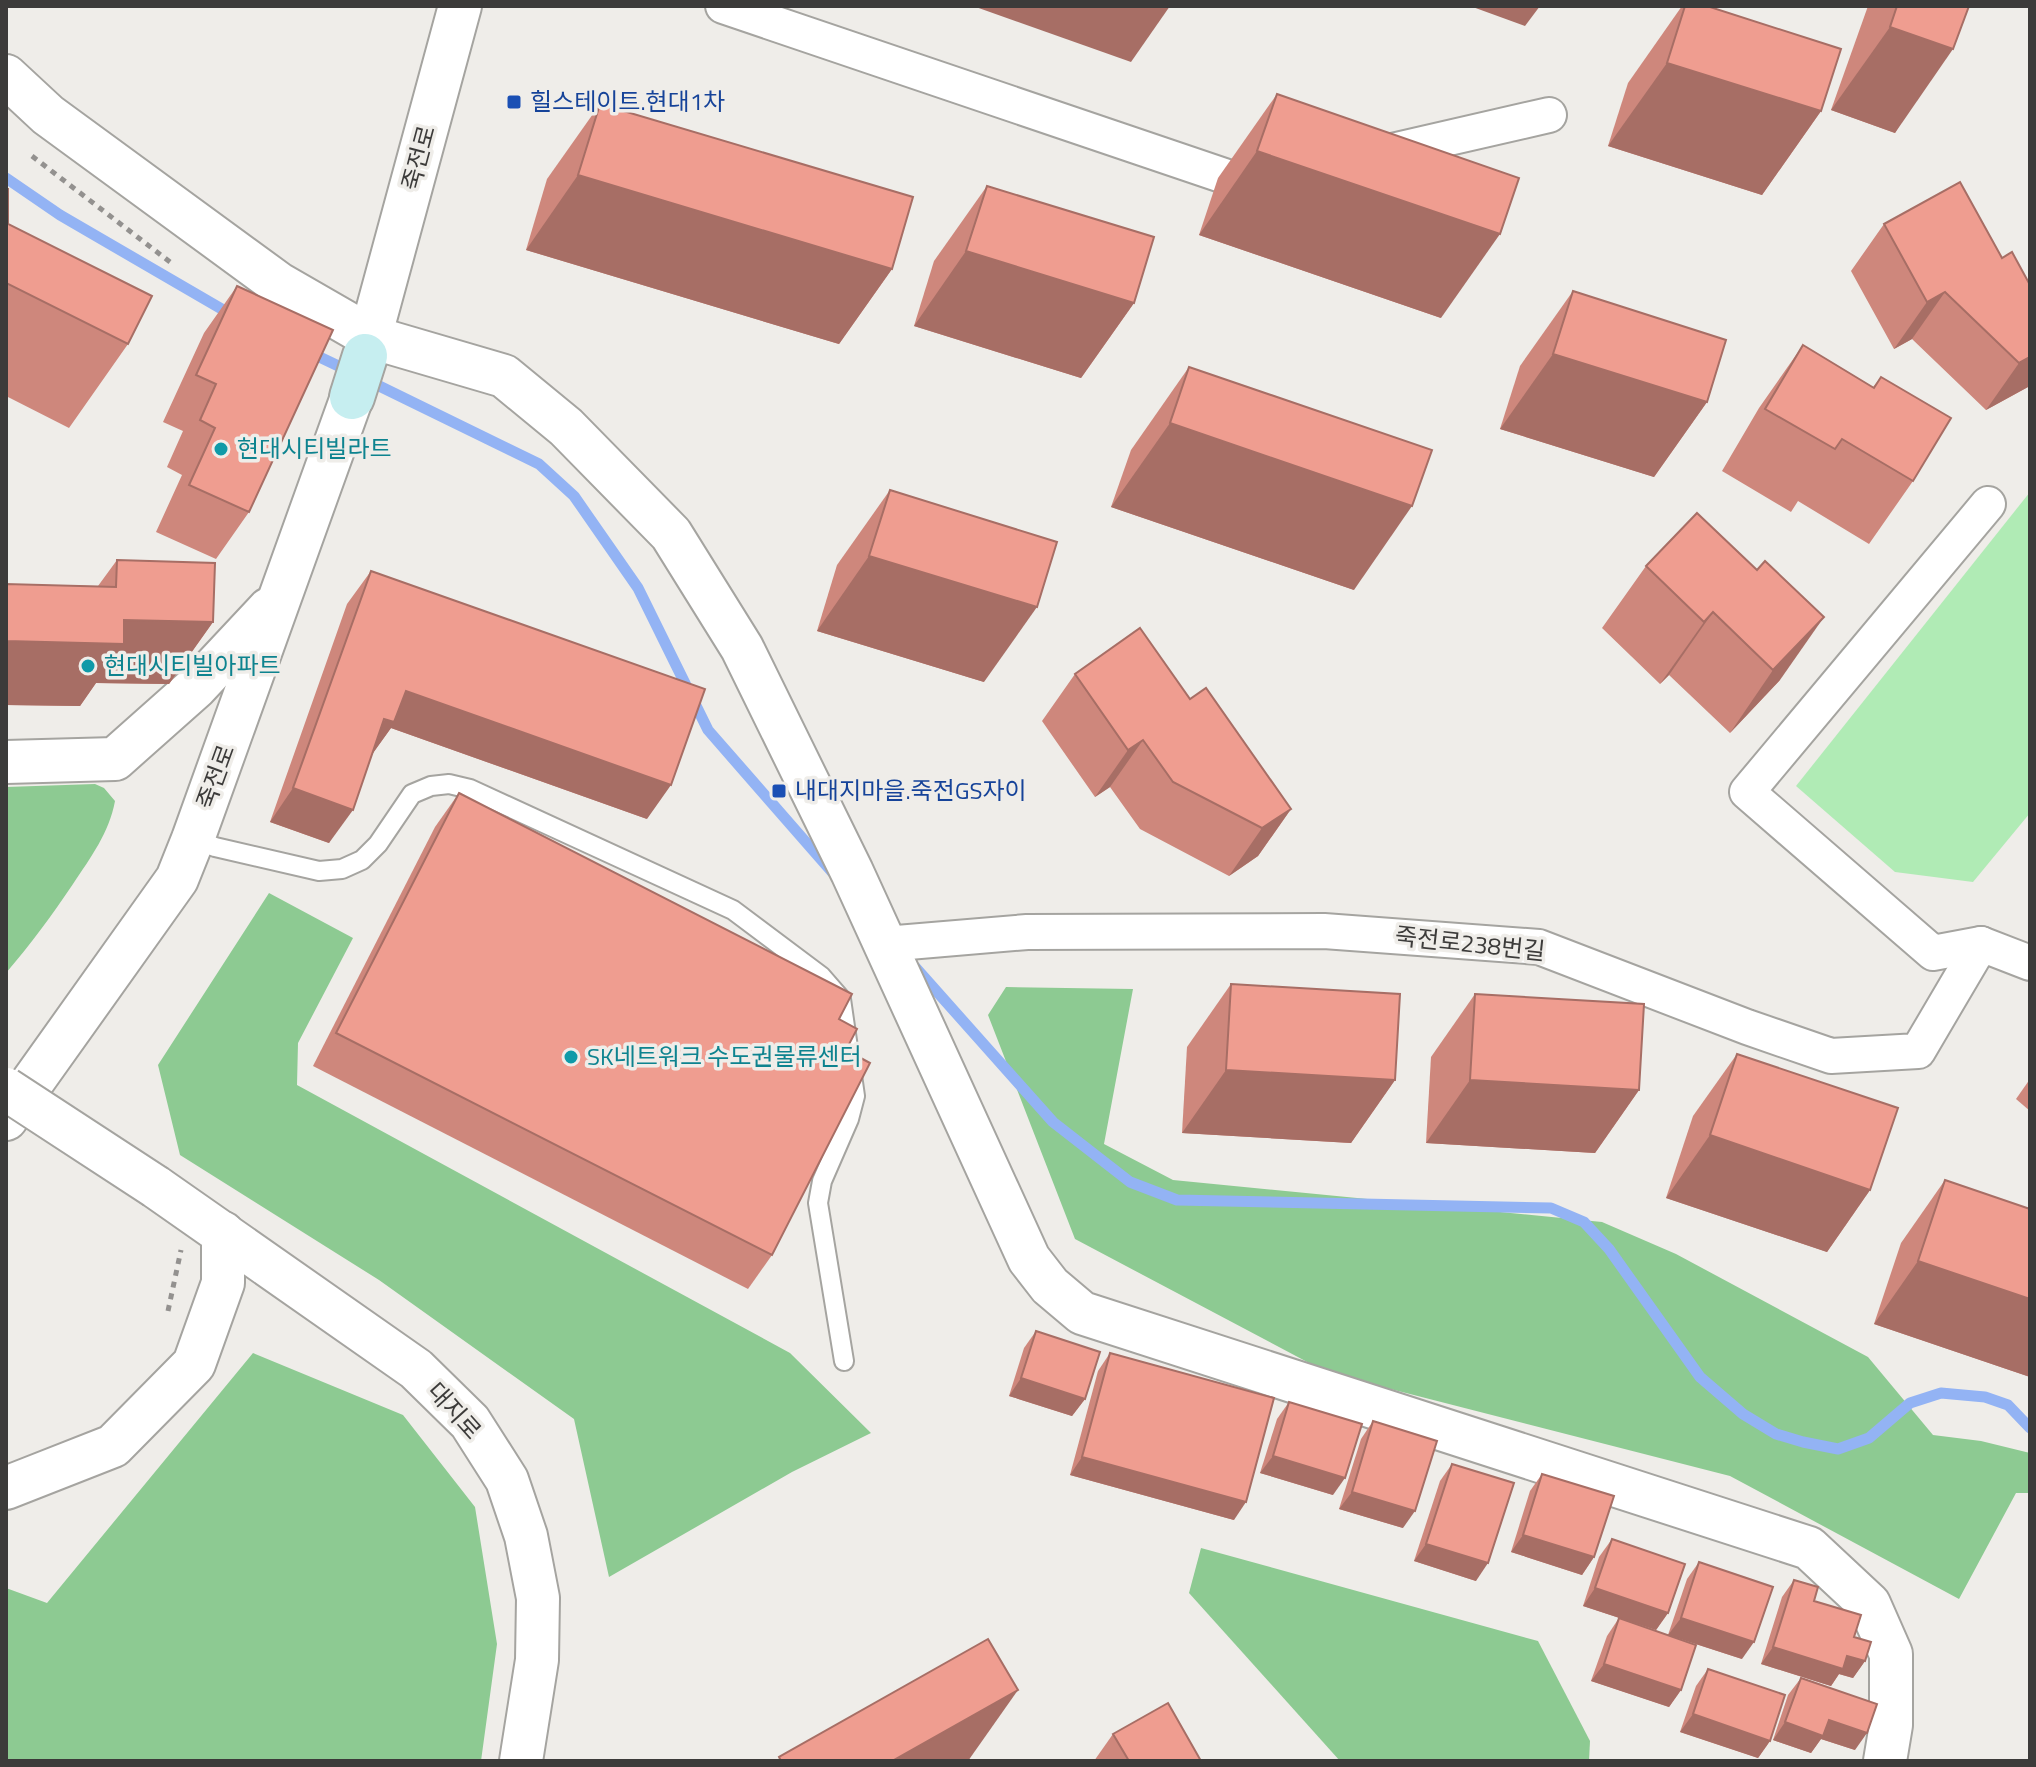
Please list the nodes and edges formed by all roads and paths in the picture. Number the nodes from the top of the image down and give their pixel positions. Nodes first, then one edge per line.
1 (460, 6) edge
2 (723, 6) edge
3 (6, 76) edge
4 (1549, 115) dead end
5 (26, 150) dead end
6 (1354, 160) edge
7 (1294, 174) edge
8 (170, 262) dead end
9 (368, 347) junction
10 (352, 397) joint
11 (1988, 504) dead end
12 (281, 596) junction
13 (6, 762) edge
14 (193, 839) junction
15 (898, 942) junction
16 (1981, 944) junction
17 (2030, 963) edge
18 (6, 1089) edge
19 (6, 1119) edge
20 (172, 1198) junction
21 (223, 1233) junction
22 (166, 1318) dead end
23 (844, 1361) dead end
24 (6, 1488) edge
25 (521, 1761) edge
26 (1885, 1761) edge

1 - 9 street, 죽전로
2 - 7 street
3 - 9 street
4 - 6 street
5 - 8 path
9 - 10 main road
9 - 15 street
10 - 12 street, 죽전로
11 - 16 street
12 - 13 street
12 - 14 street, 죽전로
14 - 19 street, 죽전로
14 - 23 lane
15 - 16 street, 죽전로238번길
15 - 26 street
16 - 17 street
18 - 20 street, 대지로, bridge
20 - 21 street, 대지로
20 - 22 path
21 - 24 street
21 - 25 street, 대지로

